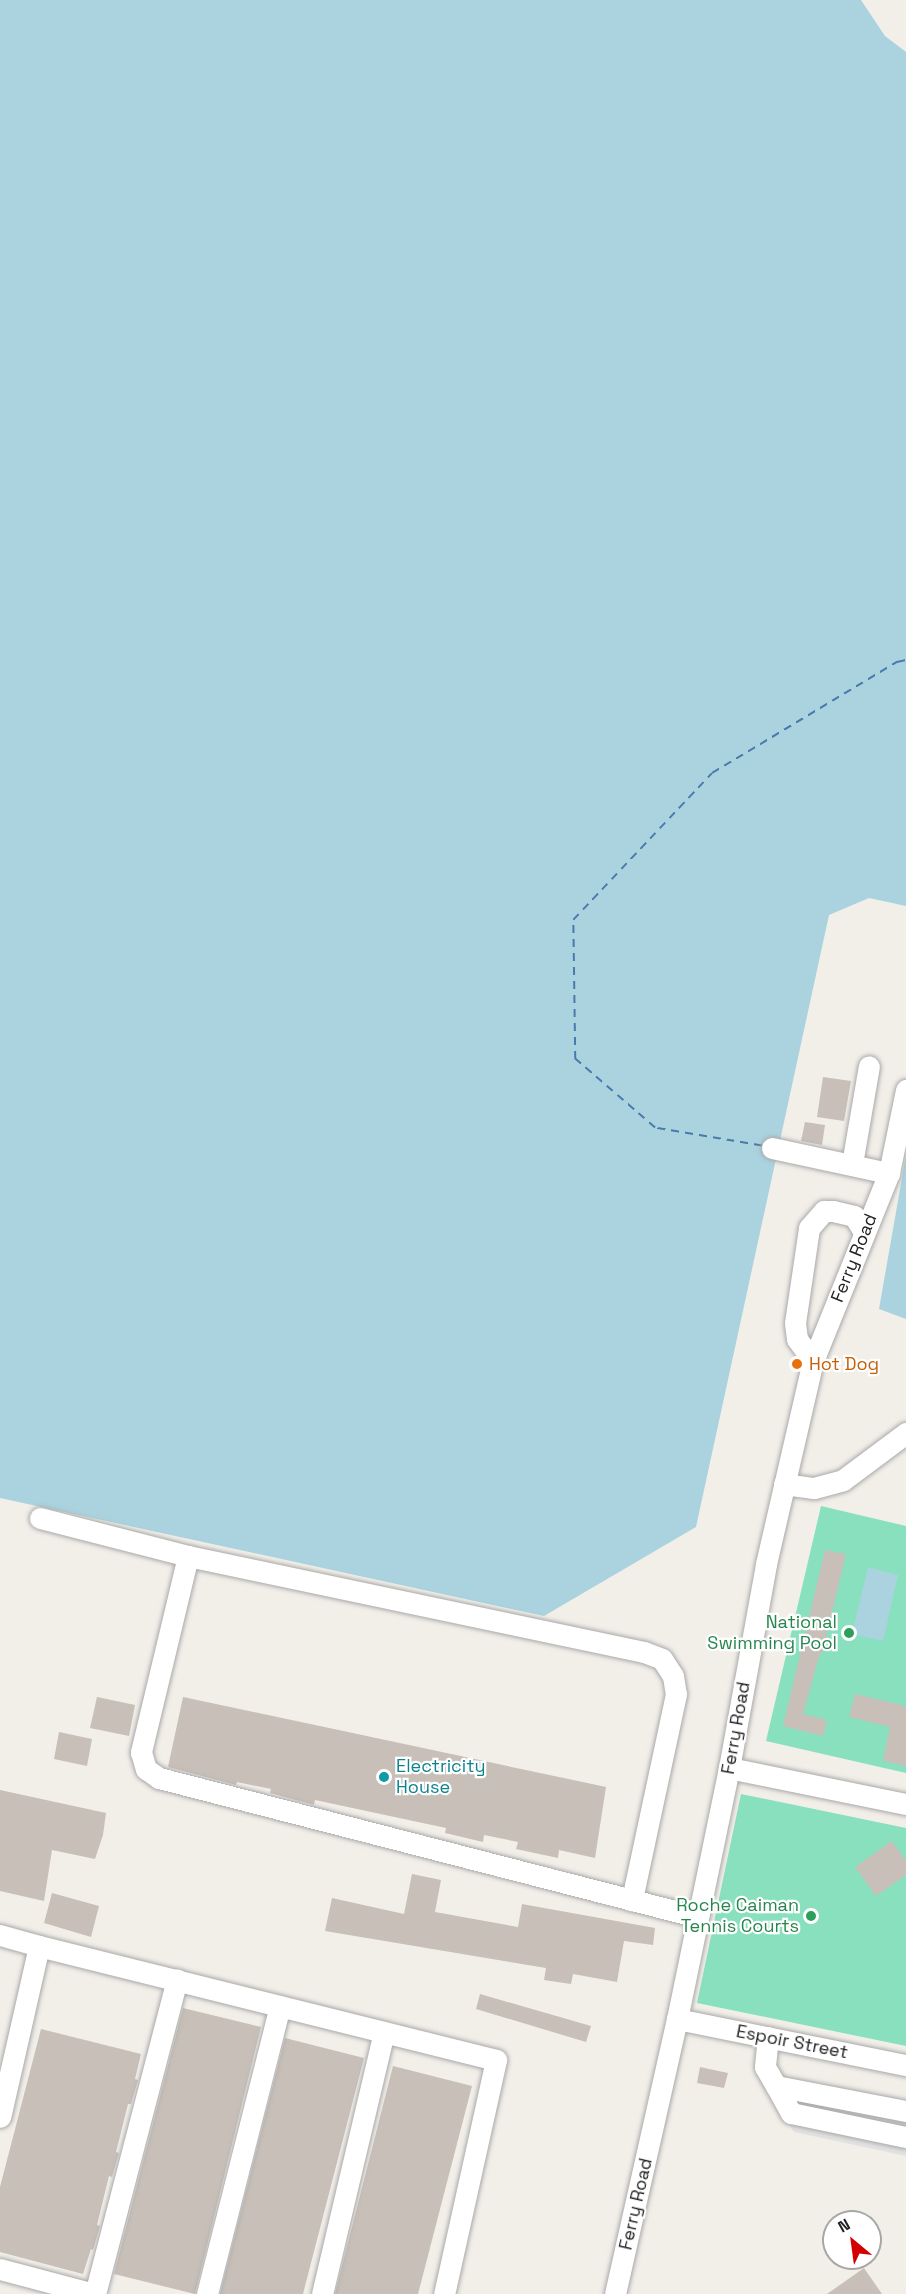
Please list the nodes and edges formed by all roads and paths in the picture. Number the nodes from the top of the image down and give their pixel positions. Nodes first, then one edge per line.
1 (870, 1066) dead end
2 (906, 1090) edge
3 (772, 1148) dead end
4 (852, 1164) junction
5 (889, 1173) junction
6 (864, 1232) junction
7 (813, 1362) junction
8 (906, 1433) edge
9 (784, 1484) junction
10 (40, 1518) dead end
11 (188, 1556) junction
12 (729, 1768) junction
13 (906, 1804) edge
14 (632, 1900) junction
15 (698, 1917) junction
16 (0, 1935) edge
17 (39, 1946) junction
18 (177, 1980) junction
19 (280, 2006) junction
20 (677, 2019) junction
21 (384, 2032) junction
22 (768, 2037) junction
23 (906, 2065) edge
24 (776, 2086) junction
25 (906, 2110) edge
26 (0, 2116) edge
27 (906, 2137) edge
28 (0, 2269) edge
29 (94, 2294) edge
30 (207, 2294) edge
31 (322, 2294) edge
32 (444, 2294) edge
33 (615, 2294) edge

1 - 4 street
2 - 5 street, Ferry Road
3 - 4 street
4 - 5 street
5 - 6 street, Ferry Road
6 - 7 street, Ferry Road
6 - 7 street
7 - 9 street, Ferry Road
8 - 9 street
9 - 12 street, Ferry Road
10 - 11 street
11 - 14 street
11 - 14 street
12 - 13 street
12 - 15 street, Ferry Road
14 - 15 street
15 - 20 street, Ferry Road
16 - 17 street
17 - 18 street
17 - 26 street
18 - 19 street
18 - 29 street
19 - 21 street
19 - 30 street
20 - 22 street, Espoir Street
20 - 33 street, Ferry Road
21 - 31 street
21 - 32 street
22 - 23 street, Espoir Street
22 - 24 street
24 - 25 street
24 - 27 street
28 - 29 street

